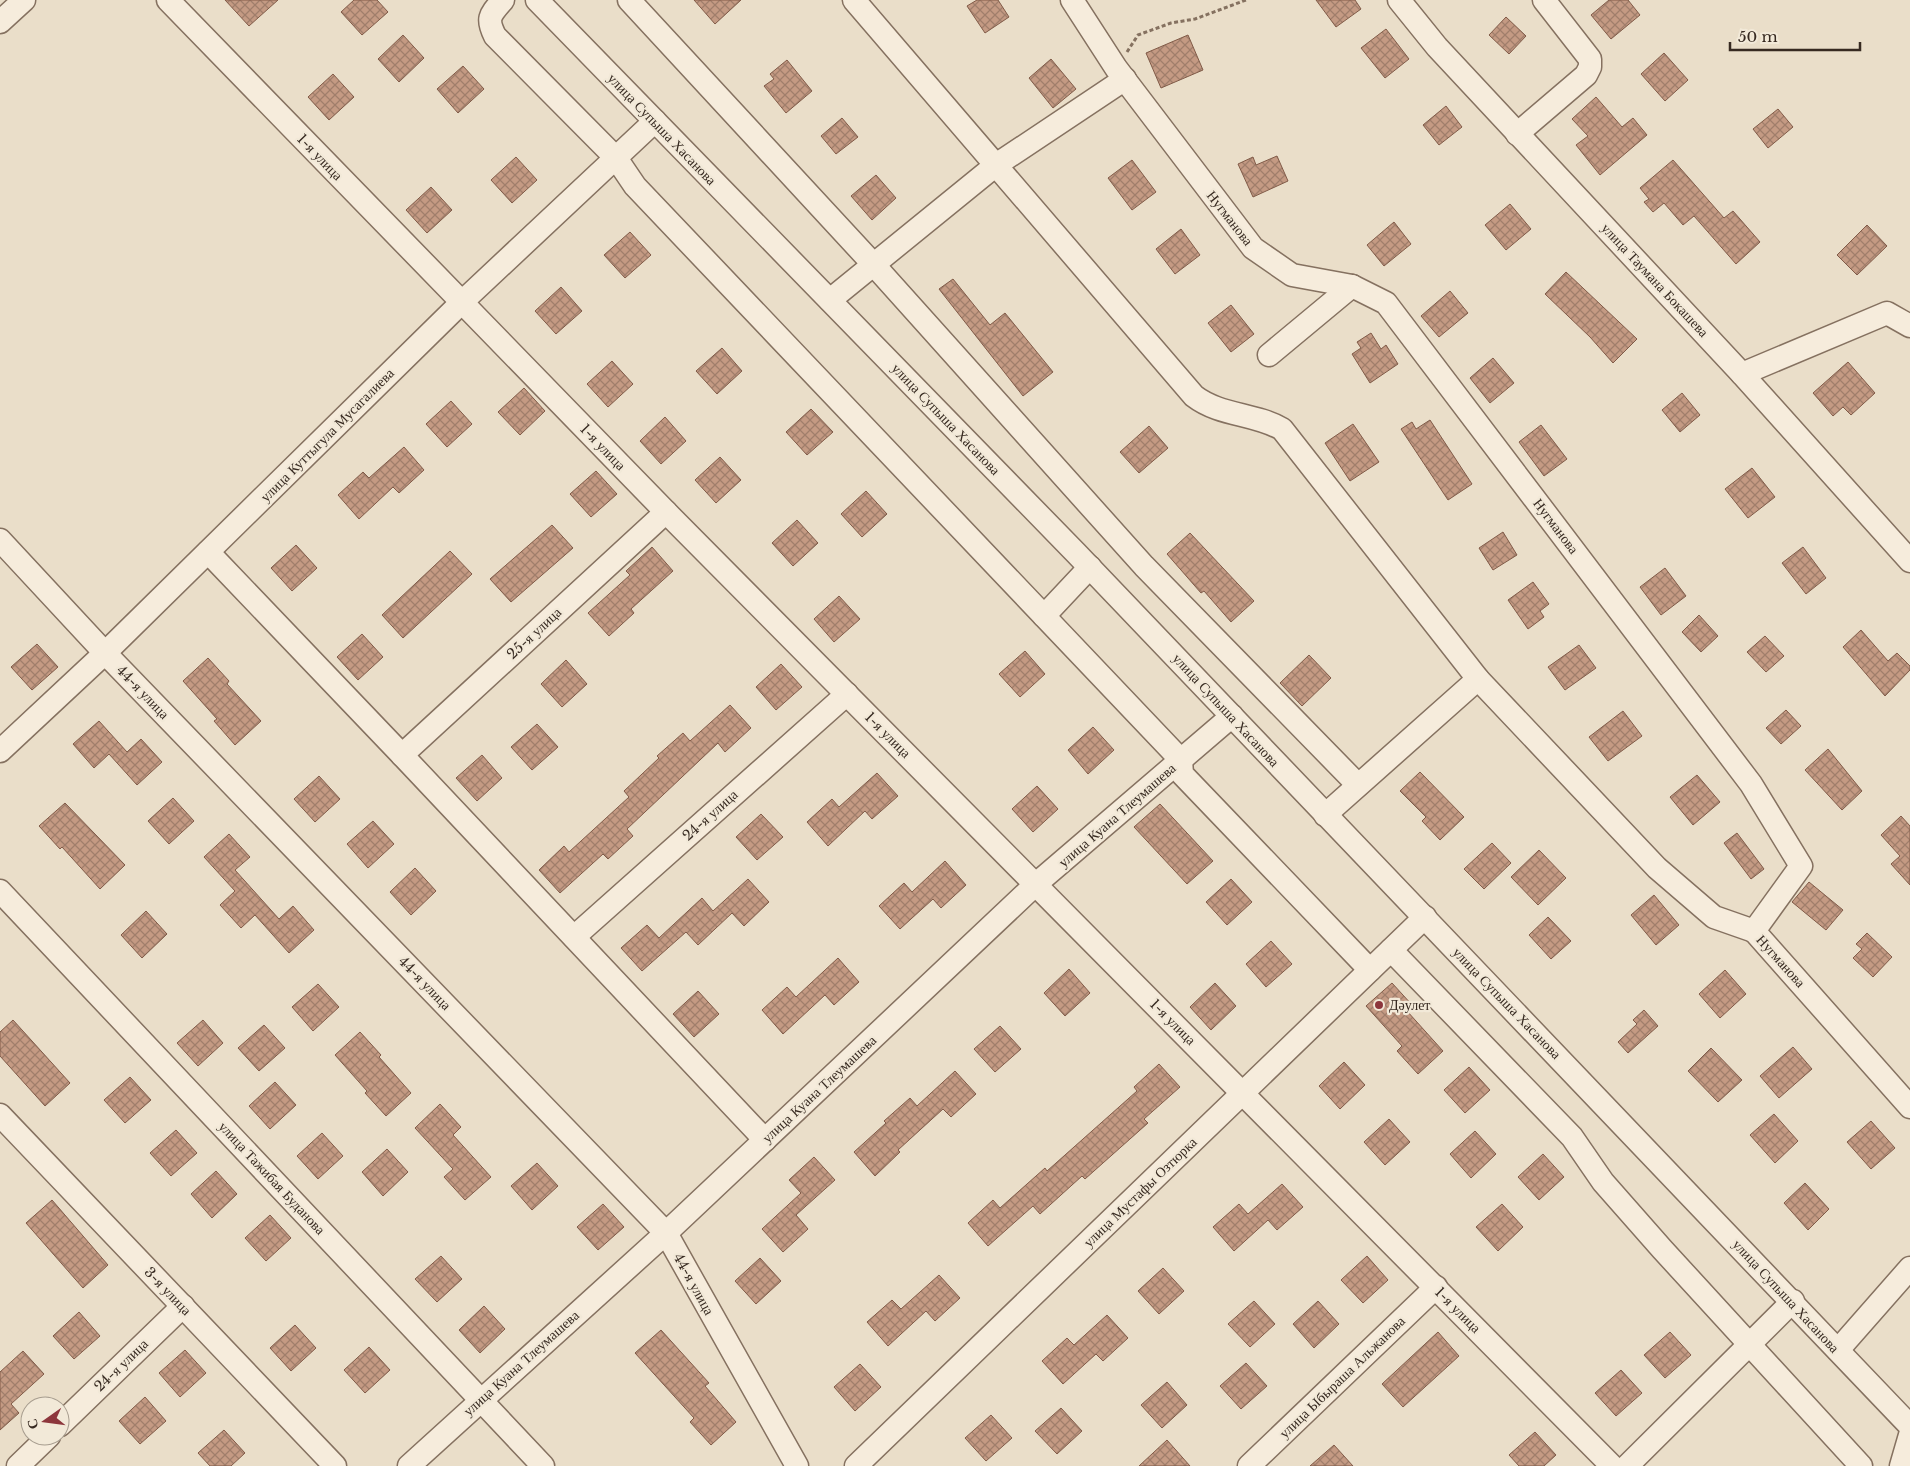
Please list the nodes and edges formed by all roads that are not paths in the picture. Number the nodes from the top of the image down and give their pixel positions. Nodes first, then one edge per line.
1 (24, 0) edge
2 (168, 0) edge
3 (503, 0) edge
4 (537, 0) edge
5 (629, 0) edge
6 (854, 0) edge
7 (1072, 0) edge
8 (1399, 0) edge
9 (1544, 0) edge
10 (0, 22) edge
11 (1120, 74) junction
12 (655, 122) junction
13 (1518, 134) junction
14 (616, 158) junction
15 (996, 165) junction
16 (874, 265) junction
17 (1352, 286) junction
18 (830, 300) junction
19 (462, 302) junction
20 (1910, 326) edge
21 (1269, 355) dead end
22 (1742, 374) junction
23 (666, 512) junction
24 (0, 540) edge
25 (208, 552) junction
26 (1910, 561) edge
27 (1090, 567) junction
28 (1044, 616) junction
29 (105, 653) junction
30 (1478, 679) junction
31 (847, 694) junction
32 (1232, 716) junction
33 (0, 751) edge
34 (402, 755) junction
35 (1181, 760) junction
36 (1358, 785) junction
37 (1325, 815) junction
38 (1036, 884) junction
39 (0, 891) edge
40 (1425, 917) junction
41 (1754, 931) junction
42 (574, 937) junction
43 (1391, 950) junction
44 (1370, 970) junction
45 (1243, 1093) junction
46 (1910, 1107) edge
47 (3, 1124) edge
48 (764, 1140) junction
49 (666, 1233) junction
50 (1910, 1268) edge
51 (1436, 1287) junction
52 (1793, 1301) junction
53 (182, 1306) junction
54 (1749, 1344) junction
55 (1838, 1350) junction
56 (481, 1400) junction
57 (70, 1415) edge
58 (1910, 1426) edge
59 (1910, 1435) edge
60 (38, 1446) edge
61 (18, 1466) edge
62 (335, 1466) edge
63 (409, 1466) edge
64 (543, 1466) edge
65 (797, 1466) edge
66 (856, 1466) edge
67 (1248, 1466) edge
68 (1612, 1466) edge
69 (1627, 1466) edge
70 (1861, 1466) edge
71 (1901, 1466) edge

1 - 10 street
2 - 19 street, 1-я улица
3 - 14 street
4 - 12 street, улица Супыша Хасанова
5 - 16 street
6 - 15 street
7 - 11 street, Нугманова
8 - 13 street, улица Таумана Бокашева
9 - 13 street
11 - 15 street
11 - 17 street, Нугманова
12 - 14 street, улица Куттыгула Мусагалиева
12 - 18 street, улица Супыша Хасанова
13 - 22 street, улица Таумана Бокашева
14 - 19 street, улица Куттыгула Мусагалиева
14 - 28 street
15 - 16 street
15 - 30 street
16 - 18 street
16 - 36 street
17 - 21 street
17 - 41 street, Нугманова
18 - 27 street, улица Супыша Хасанова
19 - 23 street, 1-я улица
19 - 25 street, улица Куттыгула Мусагалиева
20 - 22 street
22 - 26 street, улица Таумана Бокашева
23 - 31 street, 1-я улица
23 - 34 street, 25-я улица
24 - 29 street, 44-я улица
25 - 29 street, улица Куттыгула Мусагалиева
25 - 34 street
27 - 28 street
27 - 32 street, улица Супыша Хасанова
28 - 35 street
29 - 33 street, улица Куттыгула Мусагалиева
29 - 49 street, 44-я улица
30 - 36 street
30 - 41 street
31 - 38 street, 1-я улица
31 - 42 street, 24-я улица
32 - 35 street, улица Куана Тлеумашева
32 - 37 street, улица Супыша Хасанова
34 - 42 street
35 - 38 street, улица Куана Тлеумашева
35 - 44 street
36 - 37 street
37 - 40 street, улица Супыша Хасанова
38 - 45 street, 1-я улица
38 - 48 street, улица Куана Тлеумашева
39 - 56 street, улица Тажибая Буданова
40 - 43 street, улица Мустафы Озтюрка
40 - 52 street, улица Супыша Хасанова
41 - 46 street, Нугманова
42 - 48 street
43 - 44 street, улица Мустафы Озтюрка
43 - 54 street
44 - 45 street, улица Мустафы Озтюрка
45 - 51 street, 1-я улица
45 - 66 street, улица Мустафы Озтюрка
47 - 53 street, 3-я улица
48 - 49 street, улица Куана Тлеумашева
49 - 56 street, улица Куана Тлеумашева
49 - 65 street, 44-я улица
50 - 55 street
51 - 67 street, улица Ыбыраша Альжанова
51 - 68 street, 1-я улица
52 - 54 street
52 - 55 street, улица Супыша Хасанова
53 - 57 street, 24-я улица
53 - 62 street, 3-я улица
54 - 69 street
54 - 70 street
55 - 58 street, улица Супыша Хасанова
56 - 63 street, улица Куана Тлеумашева
56 - 64 street, улица Тажибая Буданова
59 - 71 street
60 - 61 street

